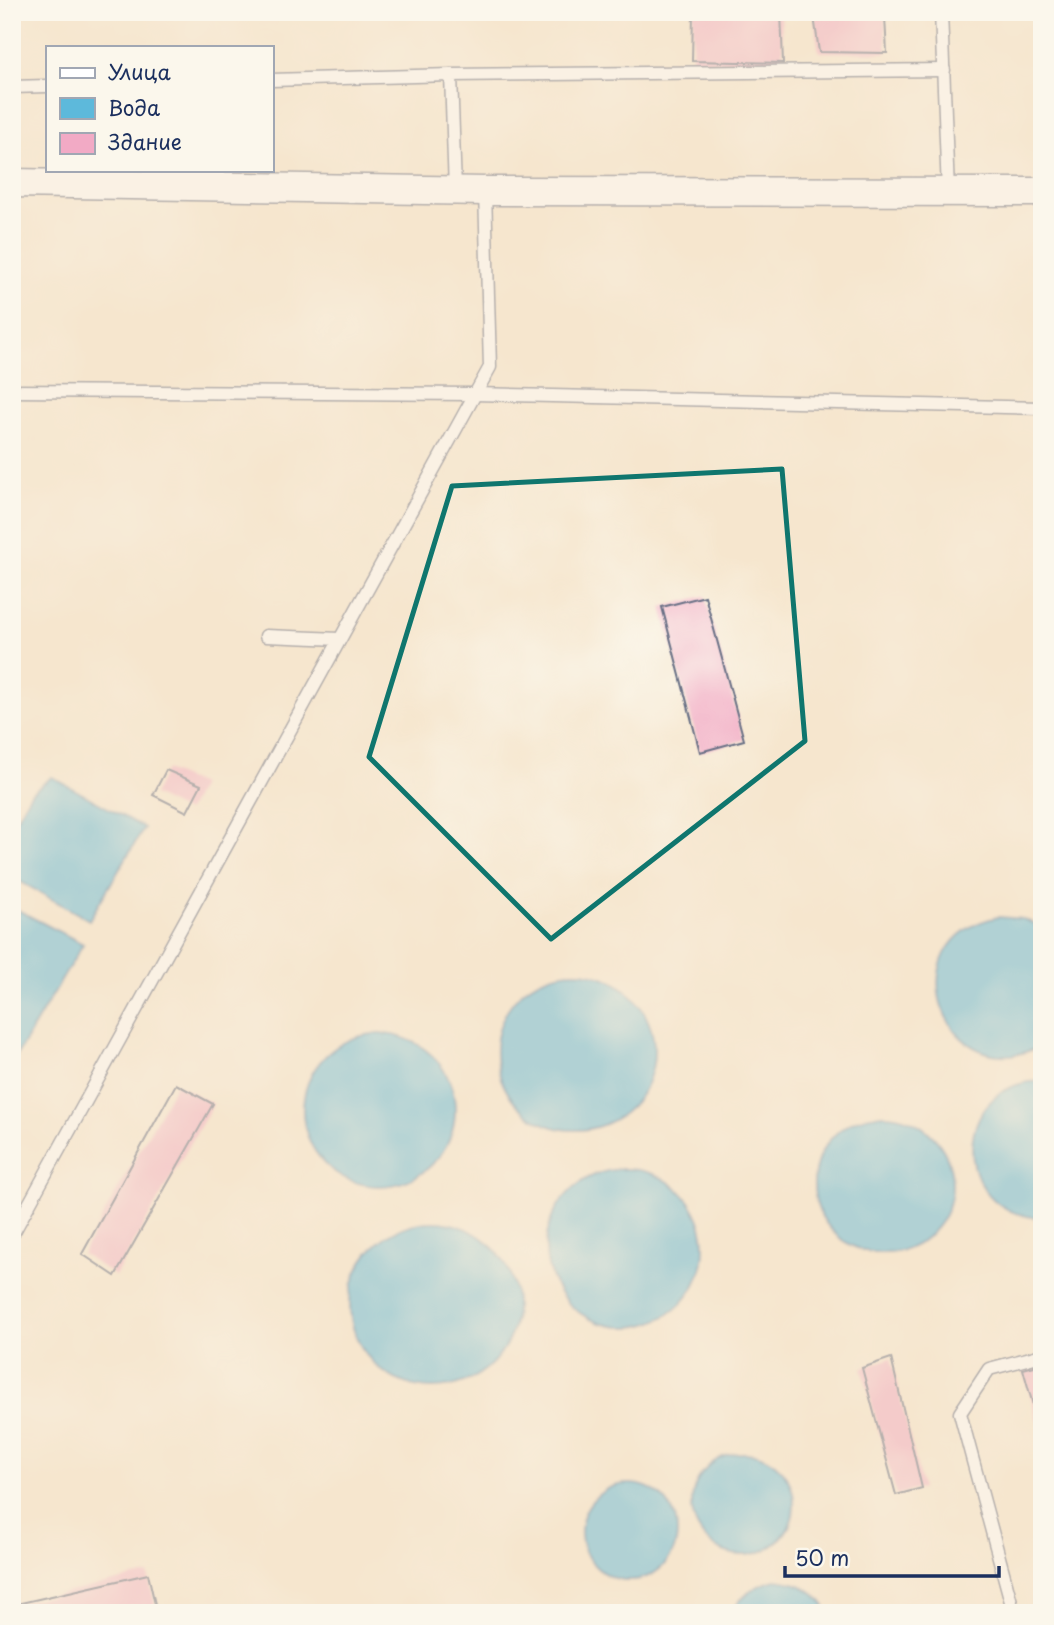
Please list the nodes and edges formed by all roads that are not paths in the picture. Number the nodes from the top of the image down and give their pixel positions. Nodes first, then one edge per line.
1 (941, 12) edge
2 (944, 70) junction
3 (452, 75) junction
4 (273, 80) edge
5 (46, 86) edge
6 (12, 87) edge
7 (12, 183) edge
8 (455, 190) junction
9 (485, 191) junction
10 (948, 192) junction
11 (1042, 192) edge
12 (12, 391) edge
13 (474, 394) junction
14 (1042, 408) edge
15 (266, 636) dead end
16 (339, 639) junction
17 (12, 1235) edge
18 (1042, 1355) edge
19 (1014, 1613) edge

1 - 2 lane
2 - 3 lane
2 - 10 lane
3 - 4 lane
3 - 8 lane
5 - 6 lane
7 - 8 street
8 - 9 street
9 - 10 street
9 - 13 lane
10 - 11 street
12 - 13 lane
13 - 14 lane
13 - 16 lane
15 - 16 lane
16 - 17 lane
18 - 19 lane

